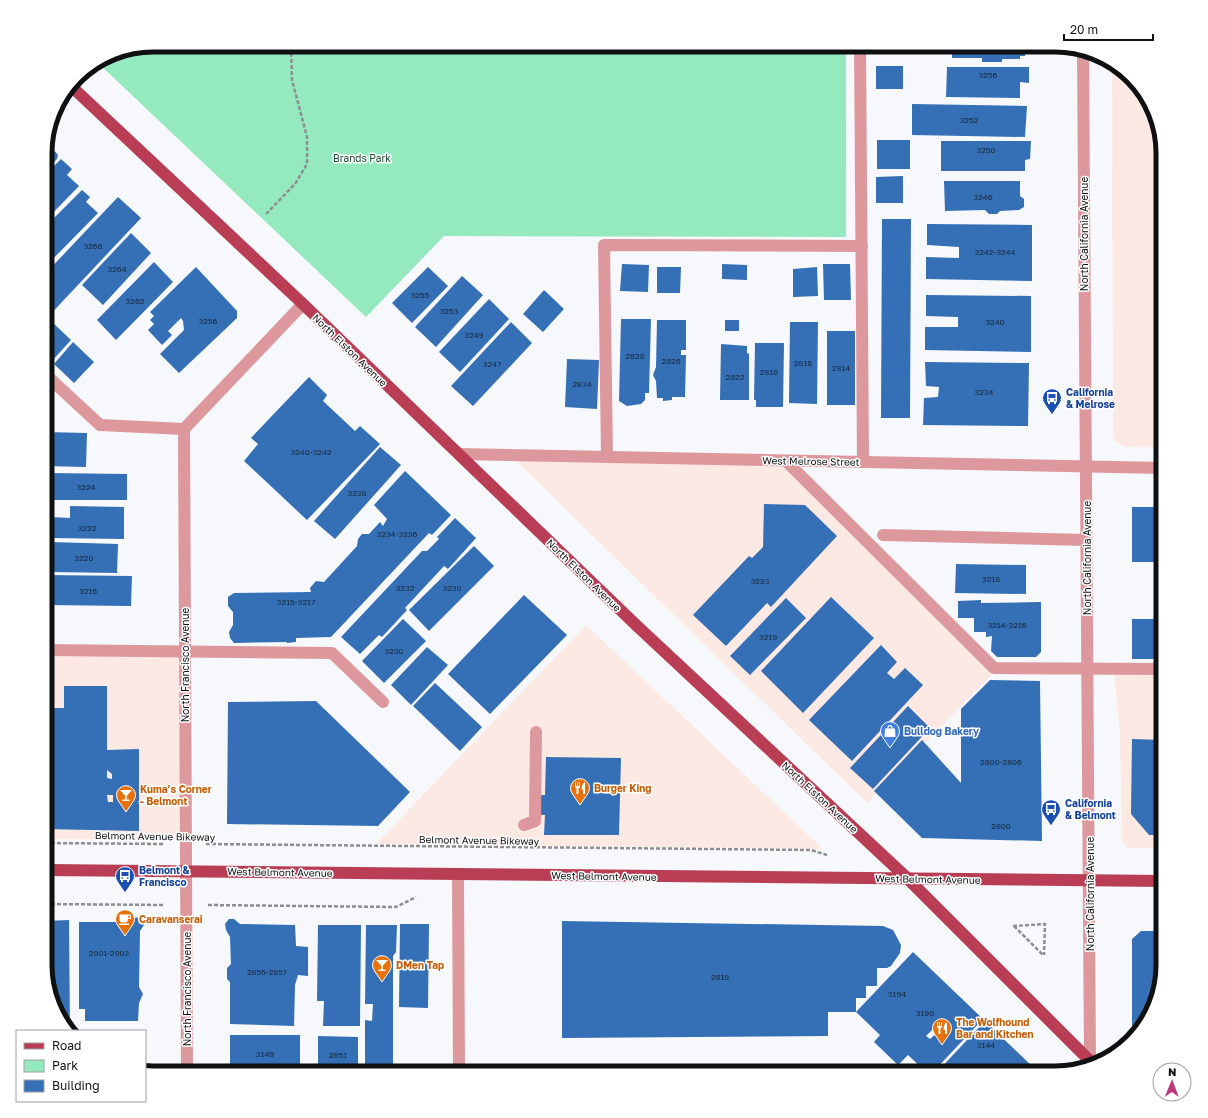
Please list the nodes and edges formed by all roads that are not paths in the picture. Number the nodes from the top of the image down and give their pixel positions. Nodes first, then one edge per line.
1 (860, 52) edge
2 (1083, 56) edge
3 (75, 90) edge
4 (862, 246) junction
5 (303, 304) junction
6 (52, 381) edge
7 (184, 429) junction
8 (459, 454) junction
9 (607, 458) junction
10 (786, 461) junction
11 (863, 462) junction
12 (1086, 467) junction
13 (1156, 468) edge
14 (883, 535) dead end
15 (1086, 540) junction
16 (52, 650) edge
17 (185, 651) junction
18 (1087, 668) junction
19 (1156, 669) edge
20 (383, 702) dead end
21 (536, 732) dead end
22 (524, 825) dead end
23 (52, 870) edge
24 (186, 872) junction
25 (458, 874) junction
26 (908, 879) junction
27 (1090, 881) junction
28 (1156, 881) edge
29 (1091, 1059) edge
30 (1088, 1061) edge
31 (187, 1066) edge
32 (459, 1066) edge

1 - 4 street
2 - 12 street, North California Avenue
3 - 5 main road, North Elston Avenue
4 - 9 street
4 - 11 street
5 - 7 street
5 - 8 main road, North Elston Avenue
6 - 7 street
7 - 17 street, North Francisco Avenue
8 - 9 street, West Melrose Street
8 - 26 main road, North Elston Avenue
9 - 10 street, West Melrose Street
10 - 11 street, West Melrose Street
10 - 18 street
11 - 12 street, West Melrose Street
12 - 13 street, West Melrose Street
12 - 15 street, North California Avenue
14 - 15 street
15 - 18 street, North California Avenue
16 - 17 street
17 - 20 street
17 - 24 street, North Francisco Avenue
18 - 19 street
18 - 27 street, North California Avenue
21 - 22 street
23 - 24 main road, West Belmont Avenue
24 - 25 main road, West Belmont Avenue
24 - 31 street, North Francisco Avenue
25 - 26 main road, West Belmont Avenue
25 - 32 street
26 - 27 main road, West Belmont Avenue
26 - 30 main road, North Elston Avenue
27 - 28 main road, West Belmont Avenue
27 - 29 street, North California Avenue

